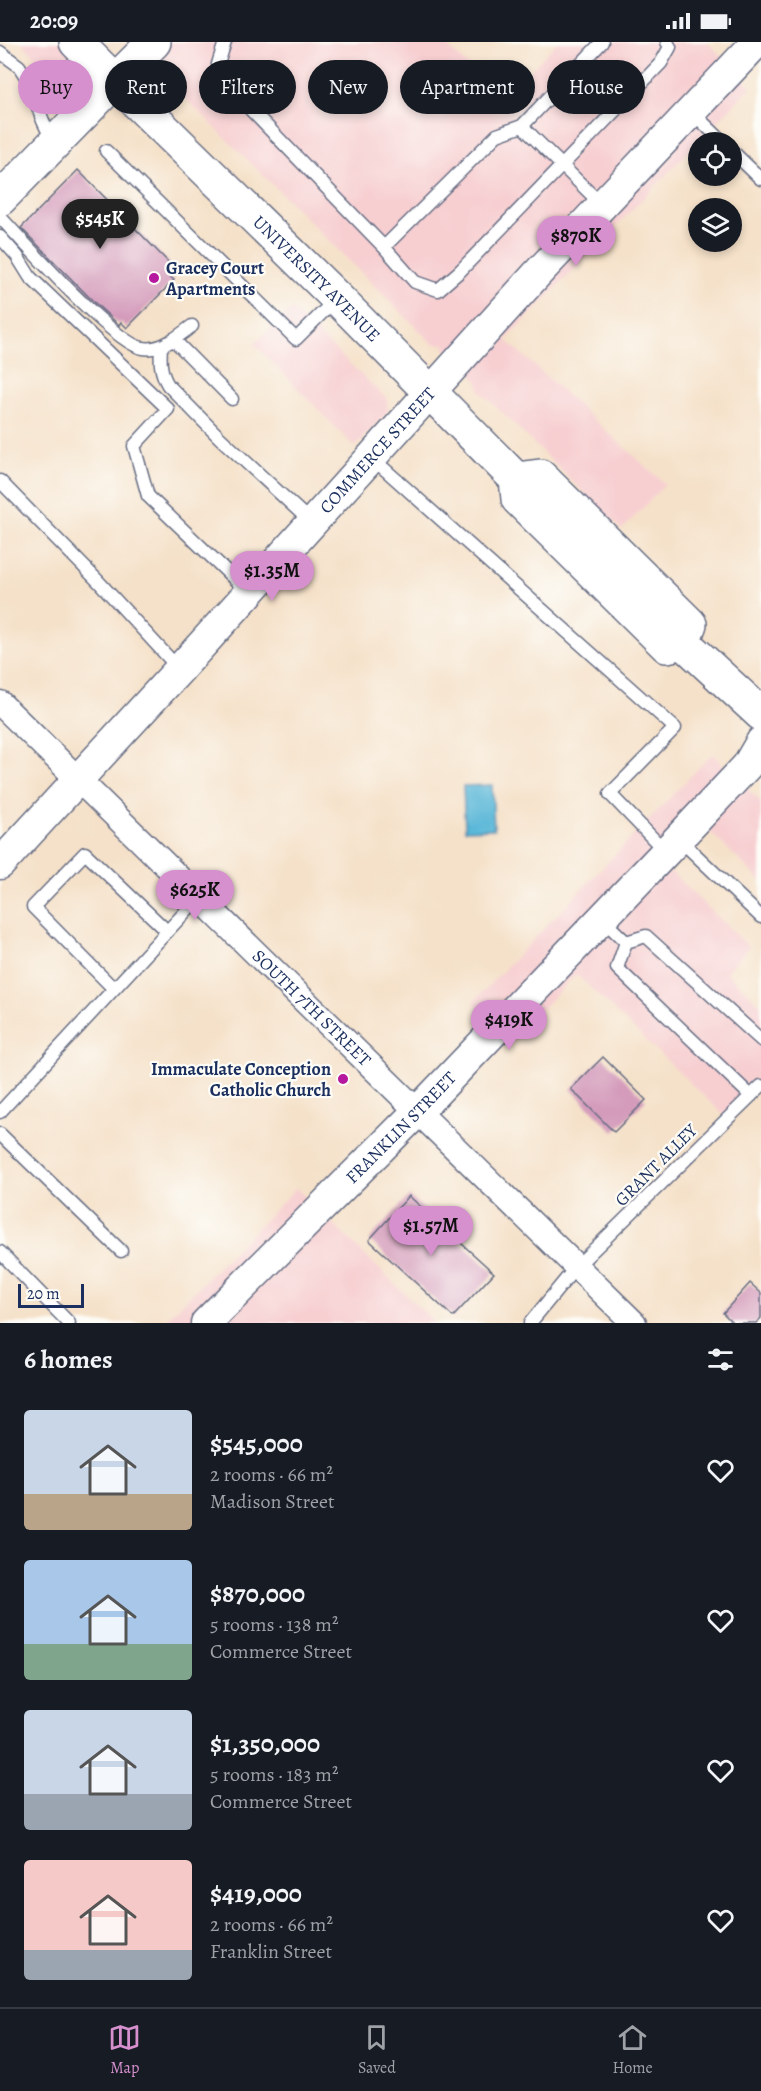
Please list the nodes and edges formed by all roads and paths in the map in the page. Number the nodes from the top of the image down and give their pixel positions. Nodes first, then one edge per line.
1 (76, 42) edge
2 (154, 42) edge
3 (225, 42) edge
4 (602, 42) edge
5 (667, 42) edge
6 (758, 42) edge
7 (0, 52) edge
8 (136, 60) edge
9 (105, 71) edge
10 (105, 91) edge
11 (691, 111) junction
12 (149, 114) edge
13 (522, 126) junction
14 (713, 132) edge
15 (54, 143) junction
16 (106, 151) dead end
17 (742, 161) edge
18 (561, 164) junction
19 (761, 179) edge
20 (0, 199) edge
21 (602, 205) junction
22 (0, 217) edge
23 (0, 237) edge
24 (384, 247) junction
25 (337, 298) junction
26 (192, 326) dead end
27 (173, 339) junction
28 (161, 346) junction
29 (430, 393) junction
30 (232, 399) dead end
31 (372, 458) junction
32 (0, 481) edge
33 (312, 523) junction
34 (249, 592) junction
35 (179, 670) junction
36 (0, 703) edge
37 (761, 714) edge
38 (761, 741) edge
39 (79, 779) junction
40 (672, 845) junction
41 (0, 864) edge
42 (200, 896) junction
43 (761, 917) edge
44 (602, 919) junction
45 (167, 931) junction
46 (626, 942) junction
47 (114, 989) junction
48 (761, 1040) edge
49 (761, 1086) edge
50 (751, 1096) junction
51 (0, 1112) edge
52 (417, 1112) junction
53 (0, 1134) edge
54 (121, 1251) dead end
55 (0, 1252) edge
56 (576, 1268) junction
57 (534, 1318) edge
58 (69, 1323) edge
59 (206, 1323) edge
60 (549, 1323) edge
61 (634, 1323) edge

1 - 9 main road, UNIVERSITY AVENUE
2 - 8 main road
3 - 24 lane
4 - 13 lane
5 - 18 lane
6 - 11 street, COMMERCE STREET
7 - 15 lane
10 - 15 main road
11 - 14 lane
11 - 21 street, COMMERCE STREET
12 - 25 main road, UNIVERSITY AVENUE
13 - 18 lane
13 - 24 lane
15 - 20 main road
16 - 25 lane
17 - 19 lane
18 - 21 lane
18 - 24 lane
21 - 29 street, COMMERCE STREET
22 - 28 lane
23 - 34 lane
25 - 29 main road, UNIVERSITY AVENUE
26 - 27 lane
27 - 28 lane
27 - 30 lane
28 - 33 lane
29 - 31 street, COMMERCE STREET
29 - 37 main road, UNIVERSITY AVENUE
31 - 33 street, COMMERCE STREET
31 - 40 lane
32 - 35 lane
33 - 34 street, COMMERCE STREET
34 - 35 street, COMMERCE STREET
35 - 39 street, COMMERCE STREET
36 - 39 street, SOUTH 7TH STREET
38 - 40 street, FRANKLIN STREET
39 - 41 street, COMMERCE STREET
39 - 42 street, SOUTH 7TH STREET
40 - 43 lane
40 - 44 street, FRANKLIN STREET
42 - 45 lane
42 - 52 street, SOUTH 7TH STREET
44 - 46 lane
44 - 52 street, FRANKLIN STREET
45 - 47 lane
45 - 47 lane
46 - 48 lane
46 - 50 lane
47 - 51 lane
49 - 50 lane, GRANT ALLEY
50 - 56 lane, GRANT ALLEY
52 - 56 street, SOUTH 7TH STREET
52 - 59 street, FRANKLIN STREET
53 - 54 lane
55 - 58 lane
56 - 57 lane, GRANT ALLEY
56 - 61 street, SOUTH 7TH STREET
57 - 60 lane

